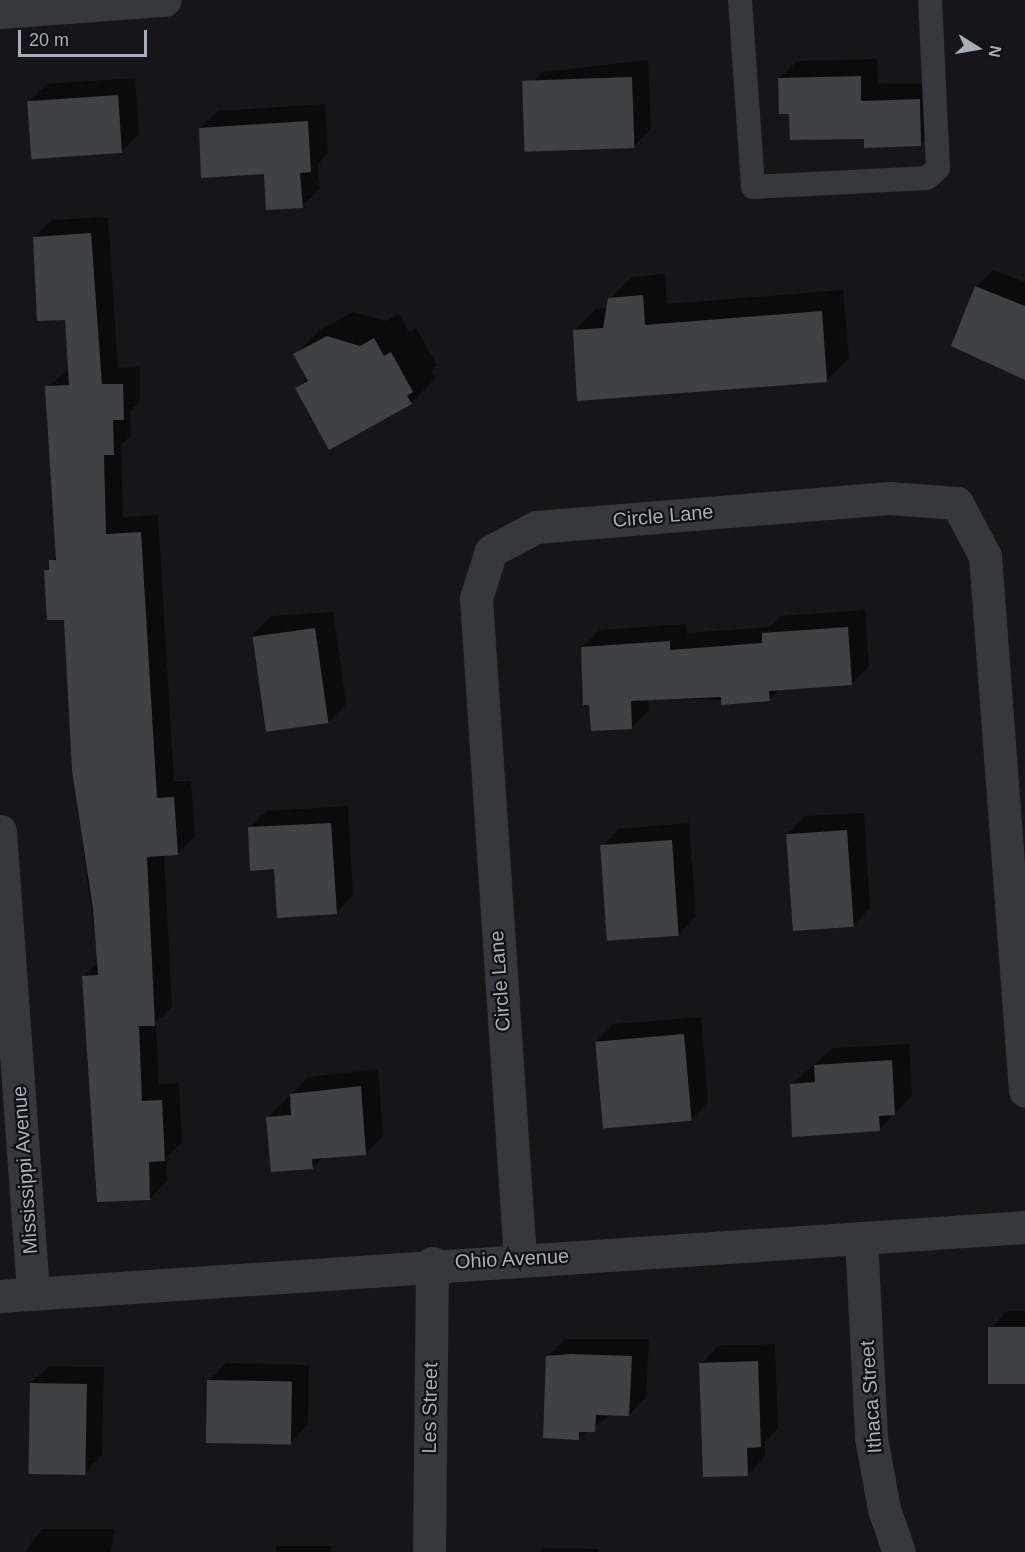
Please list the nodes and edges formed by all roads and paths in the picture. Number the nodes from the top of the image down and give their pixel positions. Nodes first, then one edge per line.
1 (165, 0) edge
2 (741, 0) edge
3 (930, 0) edge
4 (0, 12) edge
5 (0, 831) edge
6 (1025, 1091) edge
7 (1025, 1227) edge
8 (861, 1238) junction
9 (520, 1259) junction
10 (432, 1263) junction
11 (33, 1294) junction
12 (0, 1296) edge
13 (429, 1552) edge
14 (899, 1552) edge

1 - 4 street
2 - 3 lane
5 - 11 street, Mississippi Avenue
6 - 9 street, Circle Lane
7 - 8 street, Ohio Avenue
8 - 9 street, Ohio Avenue
8 - 14 street, Ithaca Street
9 - 10 street, Ohio Avenue
10 - 11 street, Ohio Avenue
10 - 13 street, Les Street
11 - 12 street, Ohio Avenue

